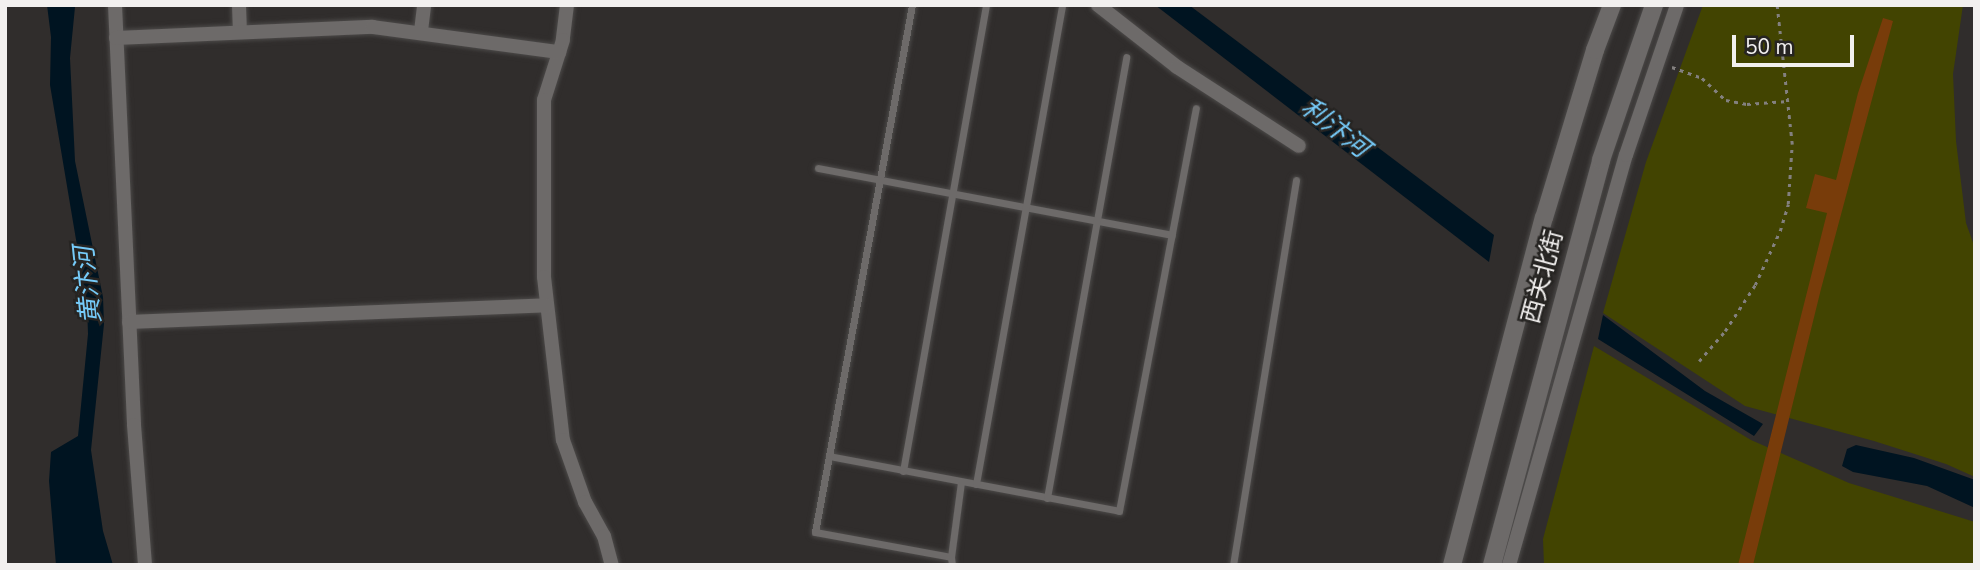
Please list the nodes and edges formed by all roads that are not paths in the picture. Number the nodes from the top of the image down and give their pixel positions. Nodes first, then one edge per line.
1 (115, 5) edge
2 (239, 5) edge
3 (424, 5) edge
4 (567, 5) edge
5 (912, 5) edge
6 (986, 5) edge
7 (1098, 5) edge
8 (1612, 5) edge
9 (1654, 5) edge
10 (1677, 5) edge
11 (1062, 7) dead end
12 (240, 31) junction
13 (421, 31) junction
14 (116, 38) junction
15 (559, 52) junction
16 (1126, 57) dead end
17 (1196, 107) dead end
18 (1299, 146) dead end
19 (818, 168) dead end
20 (880, 179) junction
21 (1296, 180) dead end
22 (953, 193) junction
23 (1026, 207) junction
24 (1097, 221) junction
25 (1172, 235) junction
26 (547, 305) junction
27 (129, 322) junction
28 (829, 456) junction
29 (903, 471) junction
30 (961, 482) junction
31 (976, 484) junction
32 (1047, 498) junction
33 (951, 561) edge
34 (145, 565) edge
35 (612, 565) edge
36 (1233, 565) edge
37 (1452, 565) edge
38 (1492, 565) edge
39 (1510, 565) edge

1 - 14 street
2 - 12 street
3 - 13 street
4 - 15 street
5 - 20 lane
6 - 22 lane
7 - 18 street
8 - 37 street, 西关北街
9 - 38 street, 西关北街
10 - 39 street
11 - 23 lane
12 - 13 street
12 - 14 street
13 - 15 street
14 - 27 street
15 - 26 street
16 - 24 lane
17 - 25 lane
19 - 20 lane
20 - 22 lane
20 - 28 lane
21 - 36 lane
22 - 23 lane
22 - 29 lane
23 - 24 lane
23 - 31 lane
24 - 25 lane
24 - 32 lane
25 - 32 lane
26 - 27 street
26 - 35 street
27 - 34 street
28 - 29 lane
28 - 33 lane
29 - 30 lane
30 - 31 lane
30 - 33 lane
31 - 32 lane

